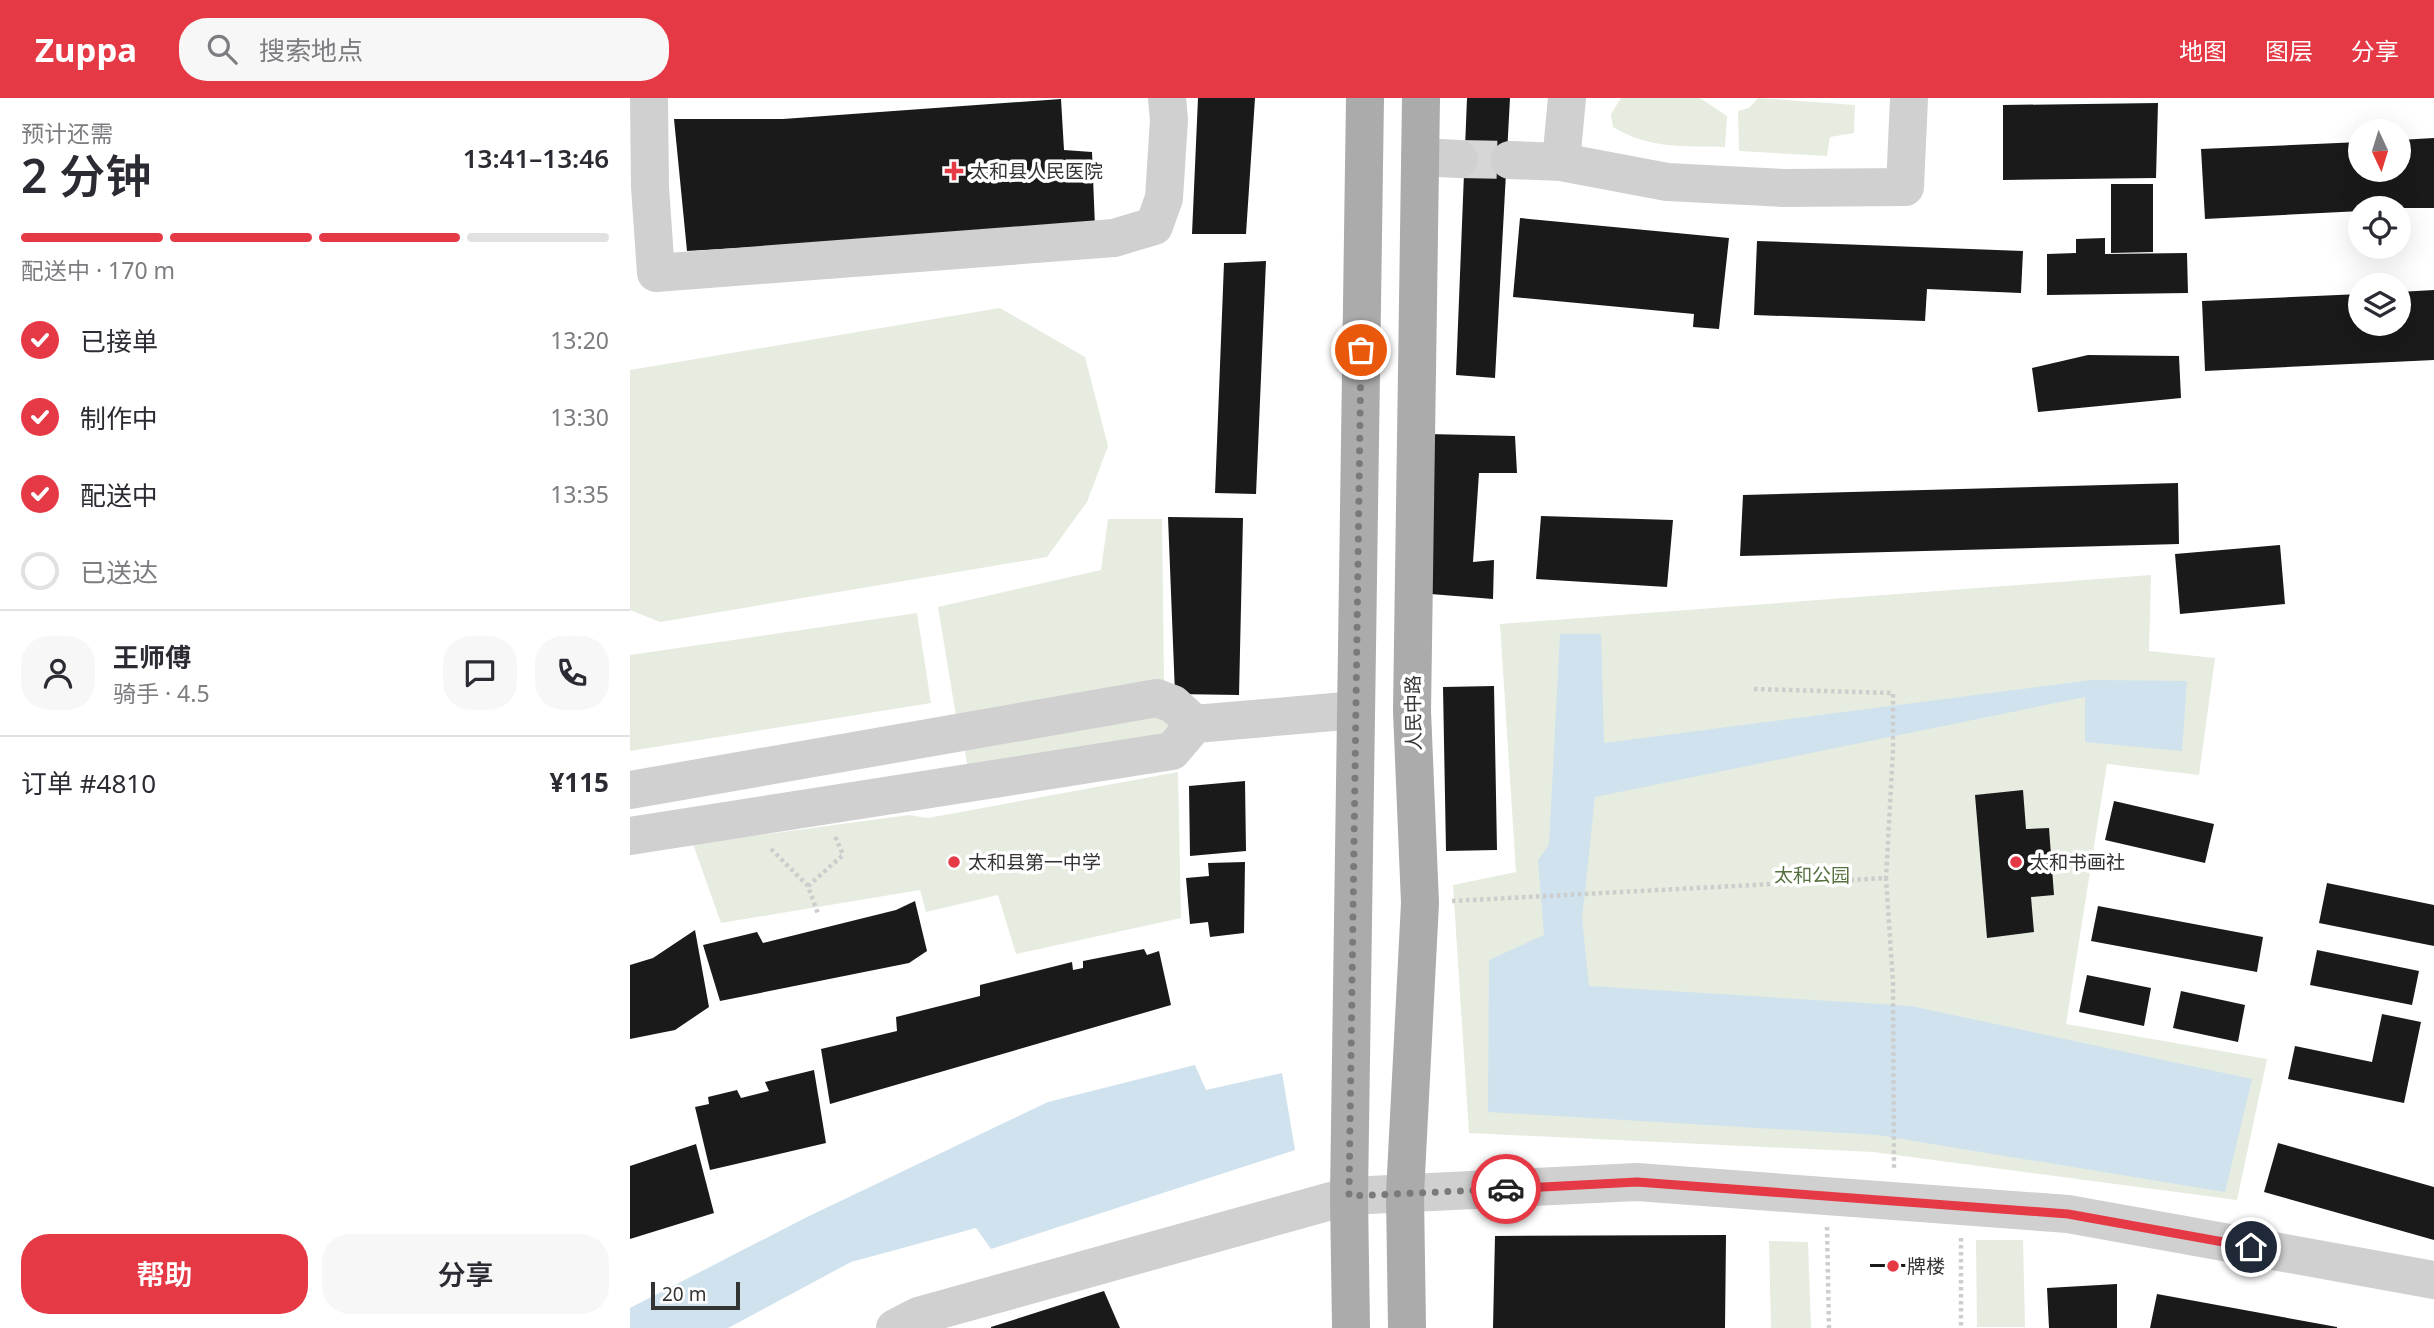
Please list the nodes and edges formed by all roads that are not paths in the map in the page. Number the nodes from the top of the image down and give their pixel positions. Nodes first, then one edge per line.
1 (649, 98) edge
2 (1167, 98) edge
3 (1365, 98) edge
4 (1421, 98) edge
5 (1567, 98) edge
6 (1909, 98) edge
7 (1420, 157) junction
8 (1459, 159) tunnel mouth
9 (1510, 160) tunnel mouth
10 (1561, 162) junction
11 (1356, 710) junction
12 (1195, 724) junction
13 (630, 790) edge
14 (630, 836) edge
15 (1405, 1194) junction
16 (1349, 1196) junction
17 (2434, 1280) edge
18 (895, 1328) edge
19 (1351, 1328) edge
20 (1407, 1328) edge

1 - 2 street
3 - 11 main road
4 - 7 main road, 人民中路
5 - 10 street
6 - 10 street
7 - 8 street
7 - 15 main road, 人民中路
9 - 10 street
11 - 12 street
11 - 16 main road
12 - 13 street
12 - 14 street
15 - 16 street
15 - 17 street
15 - 20 main road, 人民中路
16 - 18 street
16 - 19 main road

